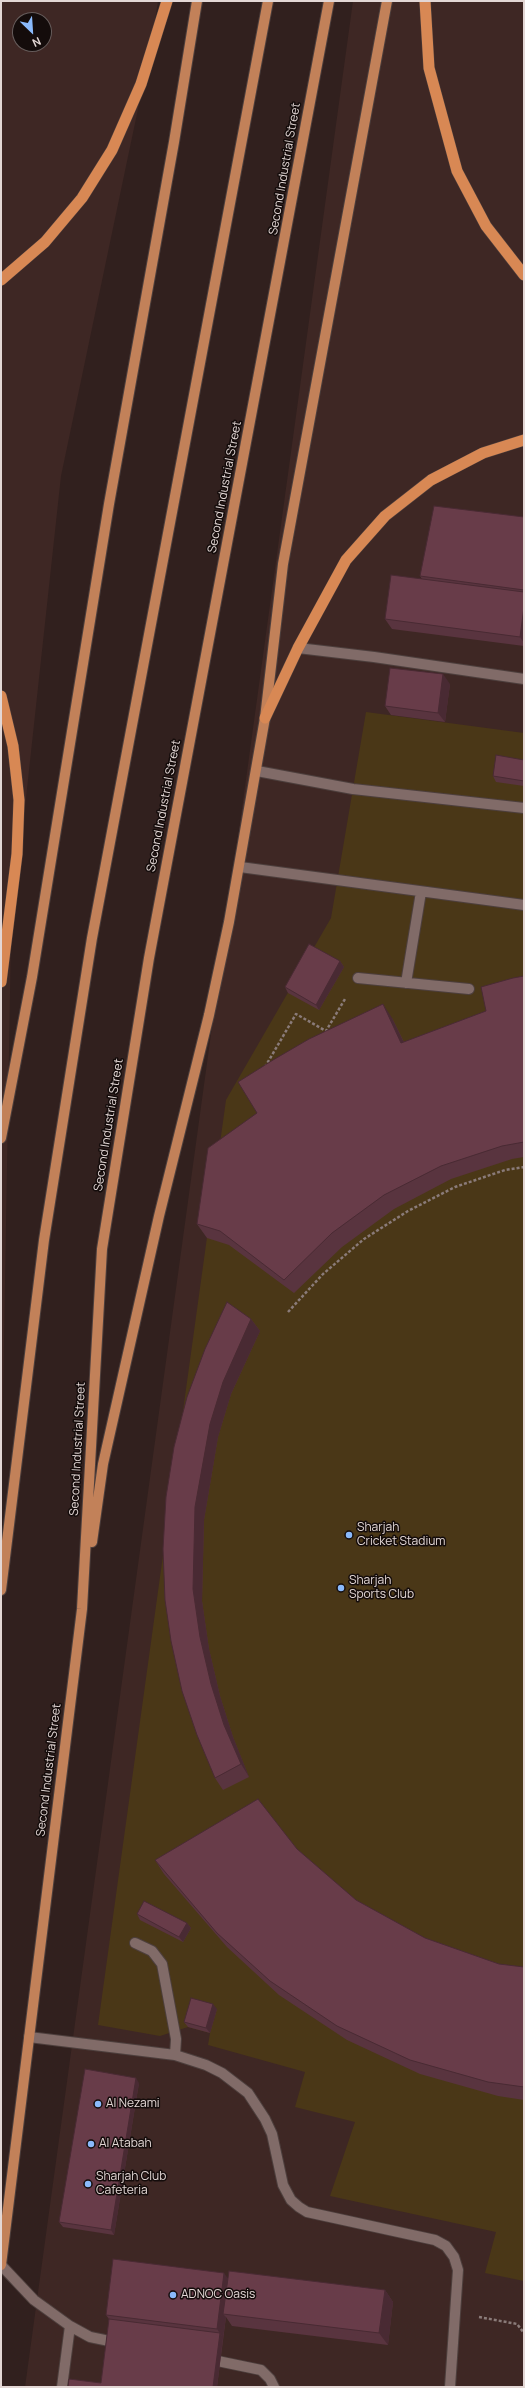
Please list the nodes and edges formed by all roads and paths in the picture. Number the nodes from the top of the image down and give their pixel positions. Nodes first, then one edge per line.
1 (167, 1) edge
2 (197, 1) edge
3 (268, 1) edge
4 (329, 1) edge
5 (387, 1) edge
6 (425, 1) edge
7 (524, 275) edge
8 (1, 280) edge
9 (524, 440) edge
10 (298, 648) junction
11 (524, 679) edge
12 (1, 696) edge
13 (265, 718) junction
14 (256, 771) junction
15 (524, 808) edge
16 (240, 867) junction
17 (421, 892) junction
18 (524, 905) edge
19 (358, 978) joint
20 (1, 982) edge
21 (406, 983) junction
22 (470, 989) dead end
23 (262, 1071) edge
24 (1, 1138) edge
25 (524, 1166) edge
26 (288, 1312) dead end
27 (1, 1590) edge
28 (82, 1609) junction
29 (135, 1943) dead end
30 (29, 2037) junction
31 (175, 2055) junction
32 (1, 2266) edge
33 (455, 2313) junction
34 (70, 2326) junction
35 (524, 2333) edge
36 (128, 2344) edge
37 (196, 2356) edge
38 (62, 2387) edge
39 (274, 2387) edge
40 (450, 2387) edge

1 - 8 highway
2 - 24 main road
3 - 27 main road
4 - 28 main road, Second Industrial Street
5 - 13 main road
6 - 7 highway
9 - 10 highway
10 - 11 lane
10 - 13 highway
12 - 20 highway
13 - 14 main road
14 - 15 lane
14 - 16 main road
16 - 17 lane
16 - 28 main road
17 - 18 lane
17 - 21 lane
19 - 21 lane
19 - 23 path
21 - 22 lane
25 - 26 path
28 - 30 main road, Second Industrial Street
29 - 31 lane
30 - 31 lane
30 - 32 main road, Second Industrial Street
31 - 33 lane
32 - 34 lane
33 - 35 path
33 - 40 lane
34 - 36 lane
34 - 38 lane
37 - 39 lane

